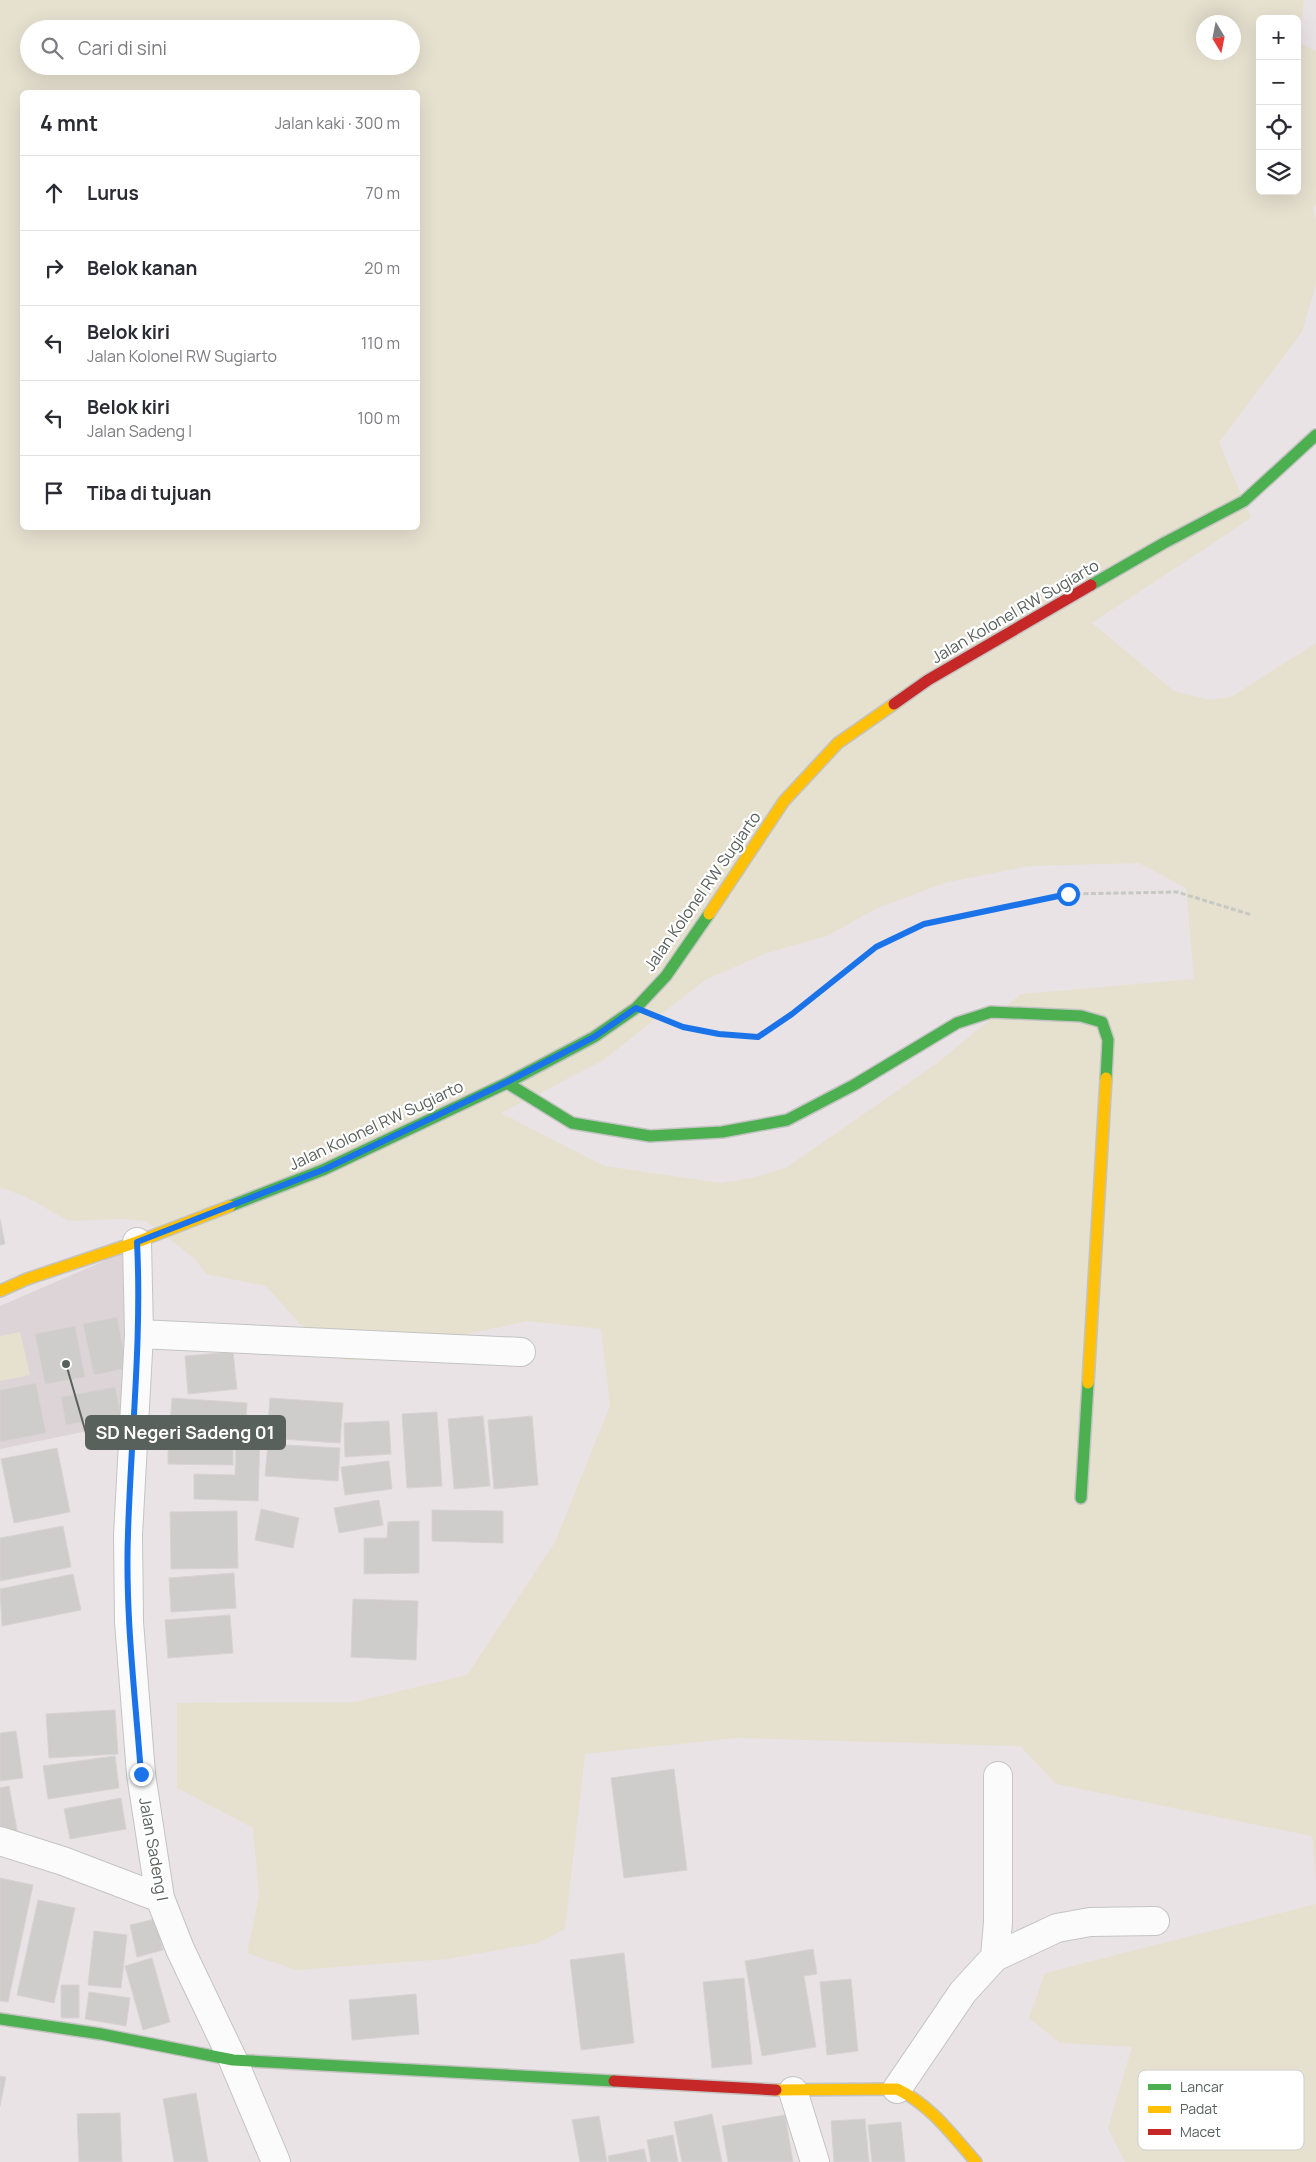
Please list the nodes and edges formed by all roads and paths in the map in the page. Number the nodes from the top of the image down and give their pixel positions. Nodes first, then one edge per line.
1 (1315, 437) edge
2 (1252, 915) dead end
3 (636, 1008) junction
4 (507, 1082) junction
5 (137, 1242) junction
6 (0, 1291) edge
7 (139, 1334) junction
8 (521, 1352) dead end
9 (1081, 1498) dead end
10 (998, 1776) dead end
11 (0, 1841) edge
12 (160, 1898) junction
13 (1154, 1921) dead end
14 (994, 1957) junction
15 (0, 2019) edge
16 (233, 2060) junction
17 (897, 2089) junction
18 (793, 2091) junction
19 (276, 2162) edge
20 (815, 2162) edge
21 (976, 2162) edge

1 - 3 street, Jalan Kolonel RW Sugiarto
2 - 3 path
3 - 4 street, Jalan Kolonel RW Sugiarto
4 - 5 street, Jalan Kolonel RW Sugiarto
4 - 9 street
5 - 6 street, Jalan Kolonel RW Sugiarto
5 - 7 street, Jalan Sadeng I
7 - 8 street
7 - 12 street, Jalan Sadeng I
10 - 14 street
11 - 12 street
12 - 16 street, Jalan Sadeng I
13 - 14 street
14 - 17 street
15 - 16 street
16 - 18 street
16 - 19 street, Jalan Sadeng I
17 - 18 street
17 - 21 street
18 - 20 street

